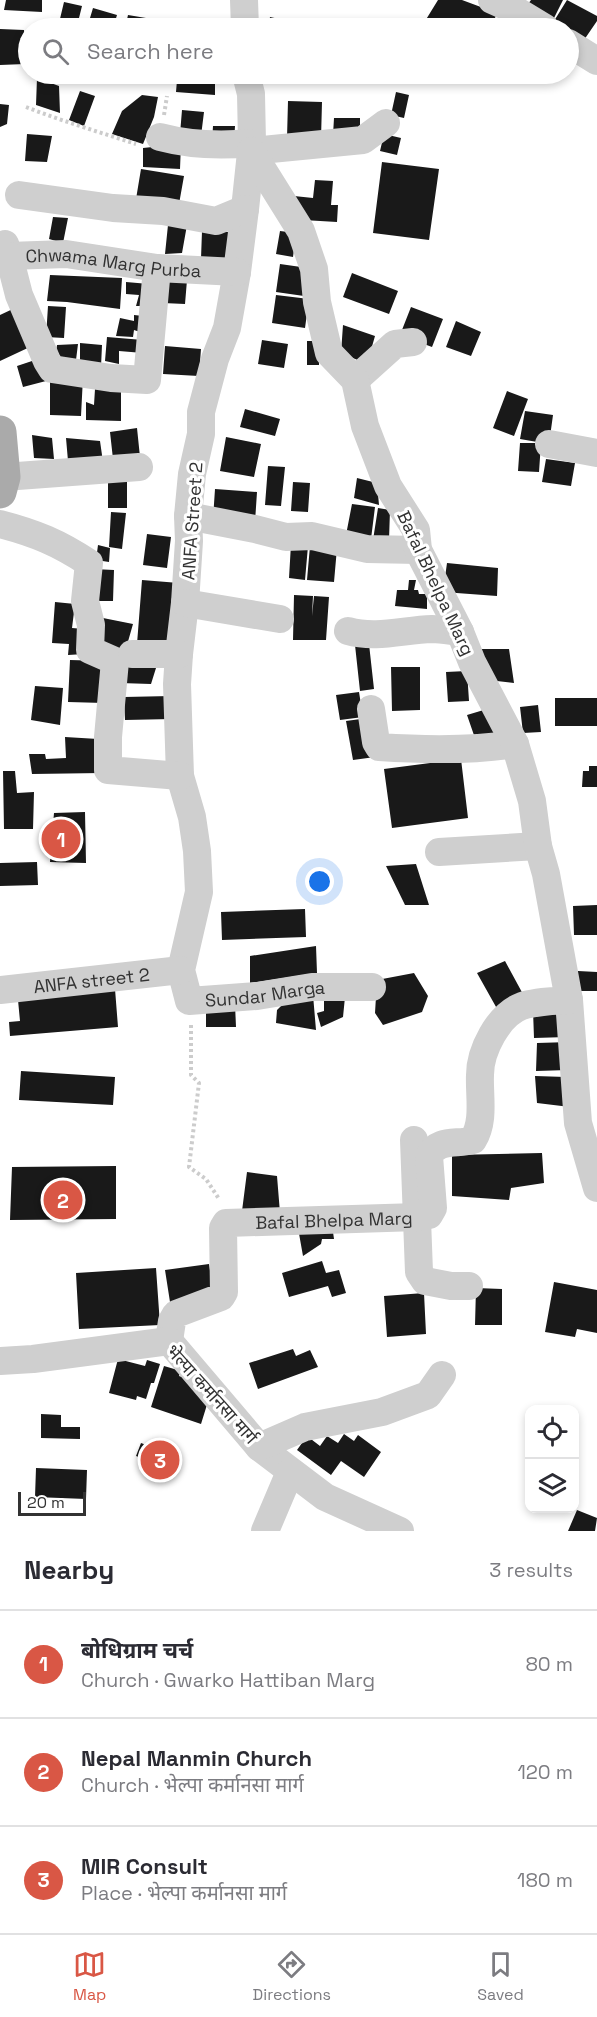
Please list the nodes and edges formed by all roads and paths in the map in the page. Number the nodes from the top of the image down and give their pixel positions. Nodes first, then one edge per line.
1 (244, 0) edge
2 (492, 0) edge
3 (245, 18) edge
4 (529, 18) edge
5 (579, 50) edge
6 (597, 61) edge
7 (248, 84) edge
8 (167, 96) dead end
9 (26, 107) dead end
10 (386, 123) dead end
11 (160, 137) junction
12 (251, 147) junction
13 (19, 195) dead end
14 (245, 209) junction
15 (4, 251) edge
16 (157, 268) junction
17 (237, 272) junction
18 (414, 342) dead end
19 (355, 380) junction
20 (0, 432) edge
21 (549, 444) dead end
22 (597, 453) edge
23 (139, 467) dead end
24 (2, 485) edge
25 (188, 516) junction
26 (0, 524) edge
27 (418, 550) junction
28 (186, 603) junction
29 (280, 619) dead end
30 (348, 631) dead end
31 (460, 632) junction
32 (132, 654) dead end
33 (178, 654) junction
34 (371, 709) dead end
35 (515, 744) junction
36 (180, 776) junction
37 (538, 846) junction
38 (439, 852) dead end
39 (181, 970) junction
40 (372, 987) dead end
41 (0, 990) edge
42 (569, 1000) junction
43 (189, 1001) junction
44 (414, 1140) dead end
45 (597, 1188) edge
46 (418, 1217) junction
47 (231, 1221) junction
48 (469, 1286) dead end
49 (169, 1341) junction
50 (0, 1361) edge
51 (442, 1375) dead end
52 (259, 1447) junction
53 (290, 1472) junction
54 (265, 1531) edge
55 (399, 1531) edge

1 - 3 street
2 - 4 street
5 - 6 street
7 - 12 street, ANFA Street 2
8 - 11 path
9 - 11 path
10 - 12 street
11 - 12 street
12 - 14 street, ANFA Street 2
12 - 19 street
13 - 14 street
14 - 17 street, ANFA Street 2
15 - 16 street, Chwama Marg Purba
15 - 16 street
16 - 17 street, Chwama Marg Purba
17 - 25 street, ANFA Street 2
18 - 19 street
19 - 27 street, Bafal Bhelpa Marg
20 - 24 main road
21 - 22 street
23 - 24 street
25 - 27 street
25 - 28 street, ANFA Street 2
26 - 36 street
27 - 31 street, Bafal Bhelpa Marg
28 - 29 street
28 - 33 street, ANFA Street 2
30 - 31 street
31 - 35 street, Bafal Bhelpa Marg
32 - 33 street
33 - 36 street, ANFA Street 2
34 - 35 street
35 - 37 street, Bafal Bhelpa Marg
36 - 39 street, ANFA Street 2
37 - 38 street
37 - 42 street, Bafal Bhelpa Marg
39 - 41 street, ANFA street 2
39 - 43 street, Sundar Marga
40 - 43 street, Sundar Marga
42 - 45 street, Bafal Bhelpa Marg
42 - 46 street, Bafal Bhelpa Marg
43 - 47 path
44 - 46 street
46 - 47 street, Bafal Bhelpa Marg
46 - 48 street
47 - 49 street, Bafal Bhelpa Marg
49 - 50 street, भेल्पा कर्मानसा मार्ग
49 - 52 street, भेल्पा कर्मानसा मार्ग
51 - 52 street
52 - 53 street, भेल्पा कर्मानसा मार्ग
53 - 54 street
53 - 55 street, भेल्पा कर्मानसा मार्ग

